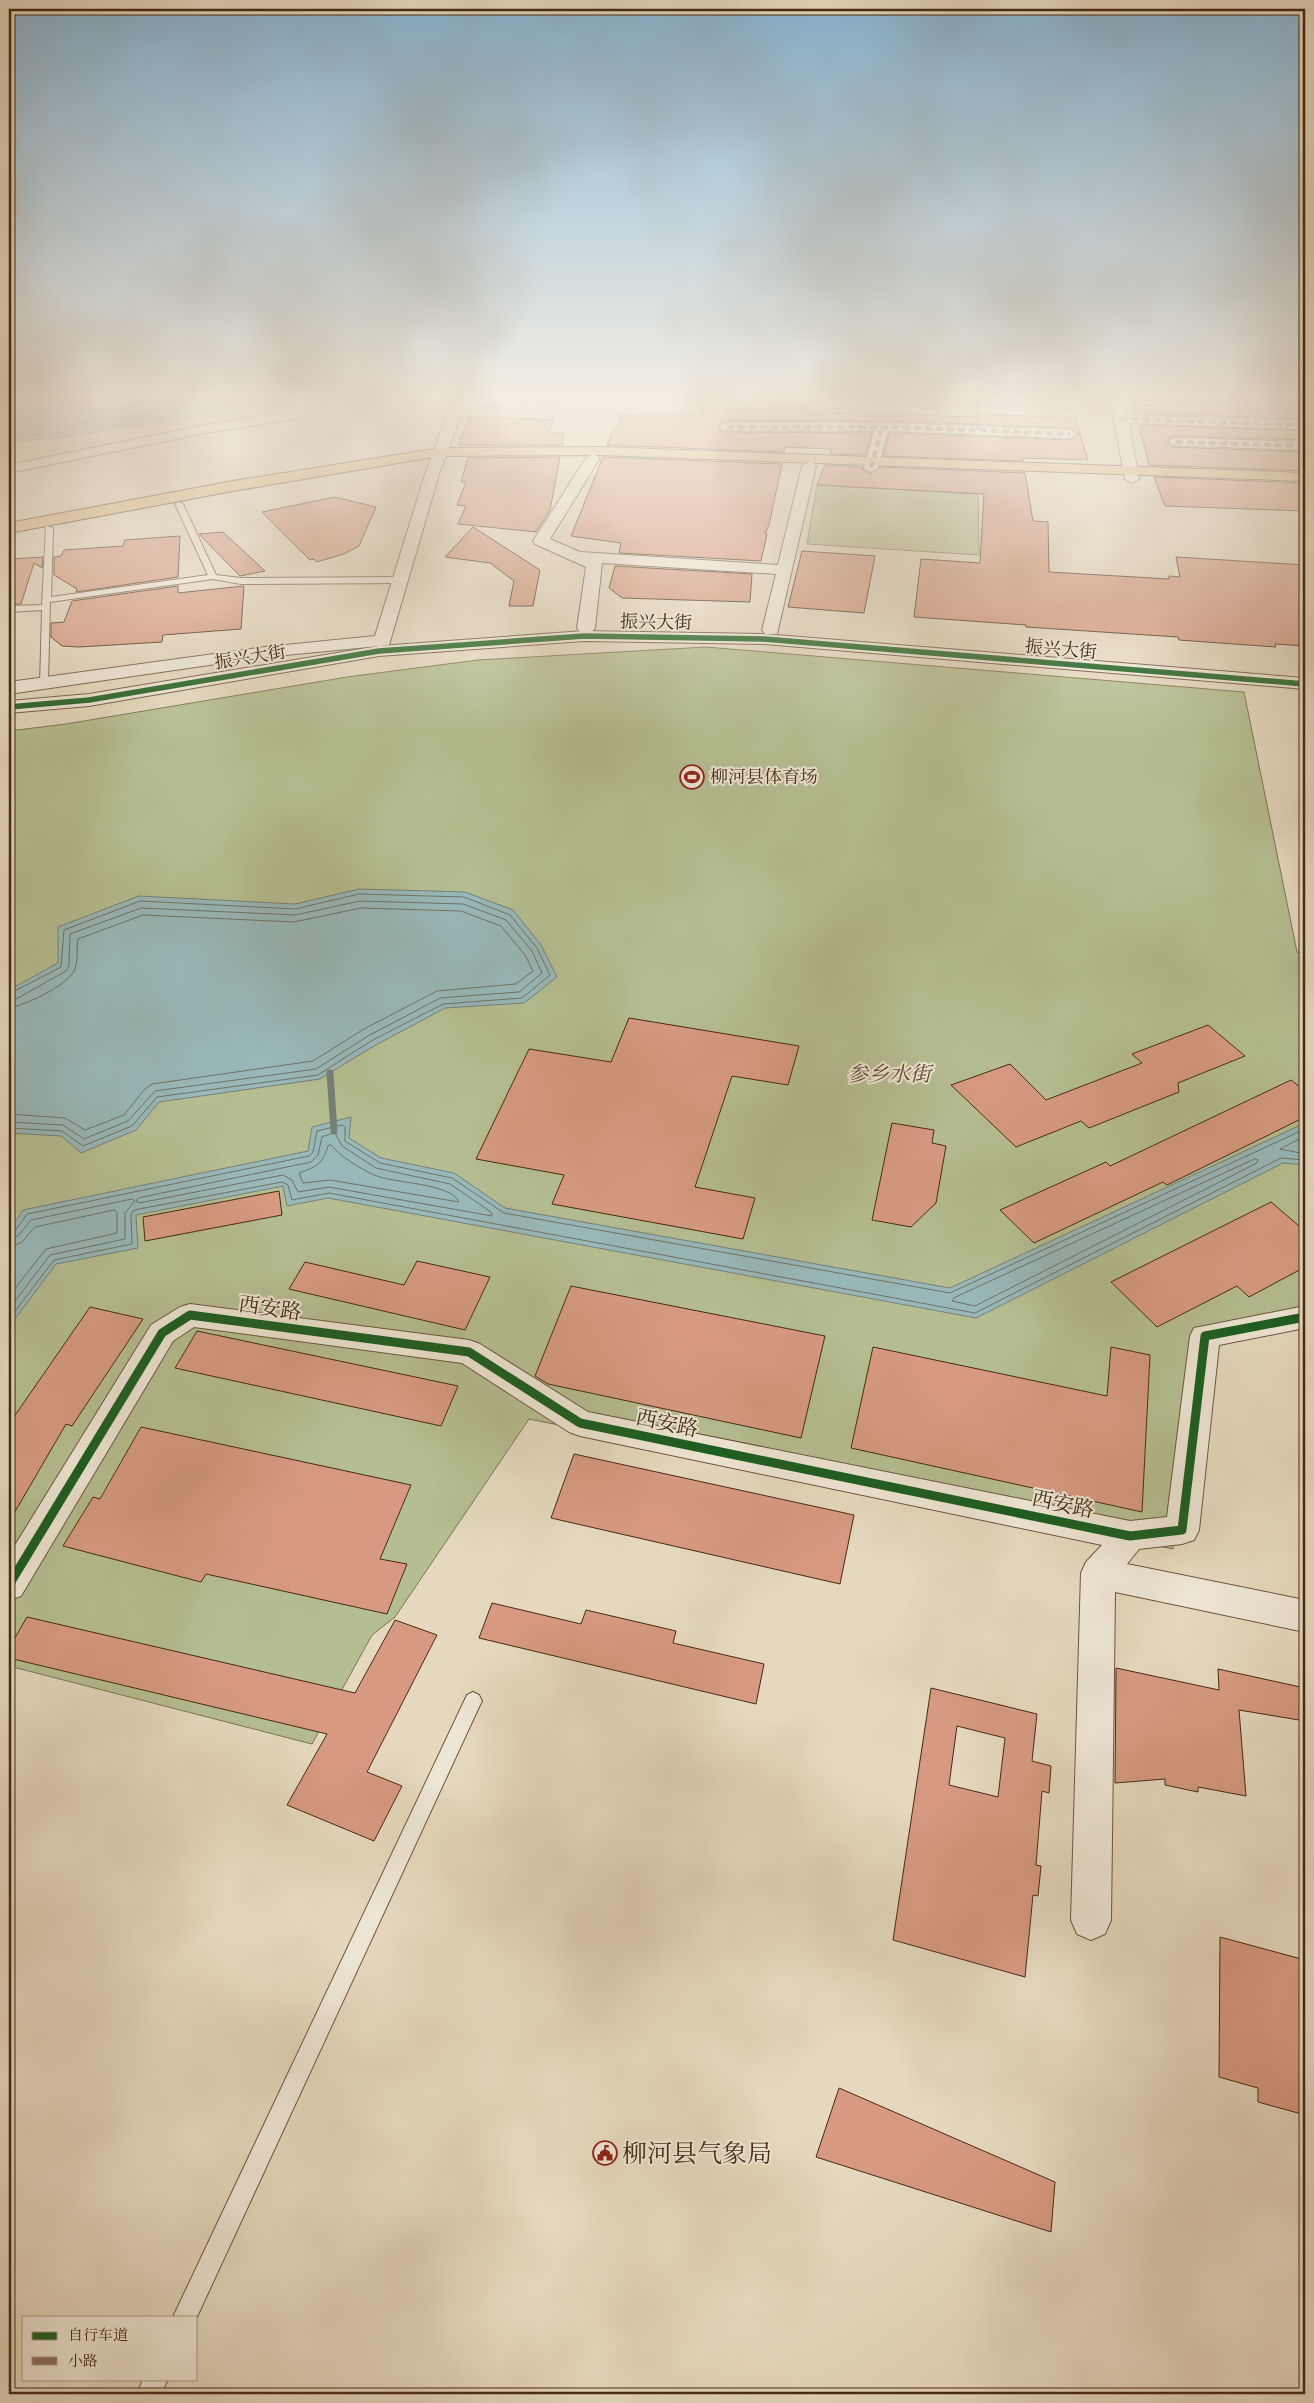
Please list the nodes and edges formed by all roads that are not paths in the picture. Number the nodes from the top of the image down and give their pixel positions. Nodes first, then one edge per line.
1 (99, 511) edge
2 (140, 511) edge
3 (182, 511) edge
4 (421, 511) edge
5 (560, 511) edge
6 (799, 511) edge
7 (9, 528) edge
8 (49, 528) junction
9 (9, 535) edge
10 (577, 557) junction
11 (785, 570) junction
12 (213, 577) junction
13 (400, 580) junction
14 (46, 603) junction
15 (9, 609) edge
16 (586, 628) junction
17 (770, 630) junction
18 (383, 641) junction
19 (1305, 672) edge
20 (43, 683) junction
21 (1305, 684) edge
22 (9, 688) edge
23 (9, 698) edge
24 (9, 708) edge
25 (1305, 1317) edge
26 (1130, 1536) junction
27 (1098, 1573) junction
28 (9, 1585) edge
29 (1305, 1616) edge
30 (473, 1701) dead end
31 (1091, 1920) dead end
32 (185, 2316) edge
33 (156, 2380) edge
34 (149, 2394) edge

1 - 7 main road
2 - 8 main road
3 - 12 lane
4 - 13 street
5 - 10 street
6 - 11 street
8 - 9 main road
8 - 14 lane
10 - 11 street
10 - 16 street
11 - 17 street
12 - 13 lane
12 - 14 lane
13 - 18 street
14 - 15 lane
14 - 20 lane
16 - 17 street, 振兴大街
16 - 18 street, 振兴大街
17 - 19 street, 振兴大街
18 - 20 street
18 - 23 street, 振兴大街
20 - 22 street
21 - 24 street, 振兴大街
25 - 26 street, 西安路
26 - 27 street
26 - 28 street, 西安路
27 - 29 street
27 - 31 street
30 - 32 lane
33 - 34 lane

